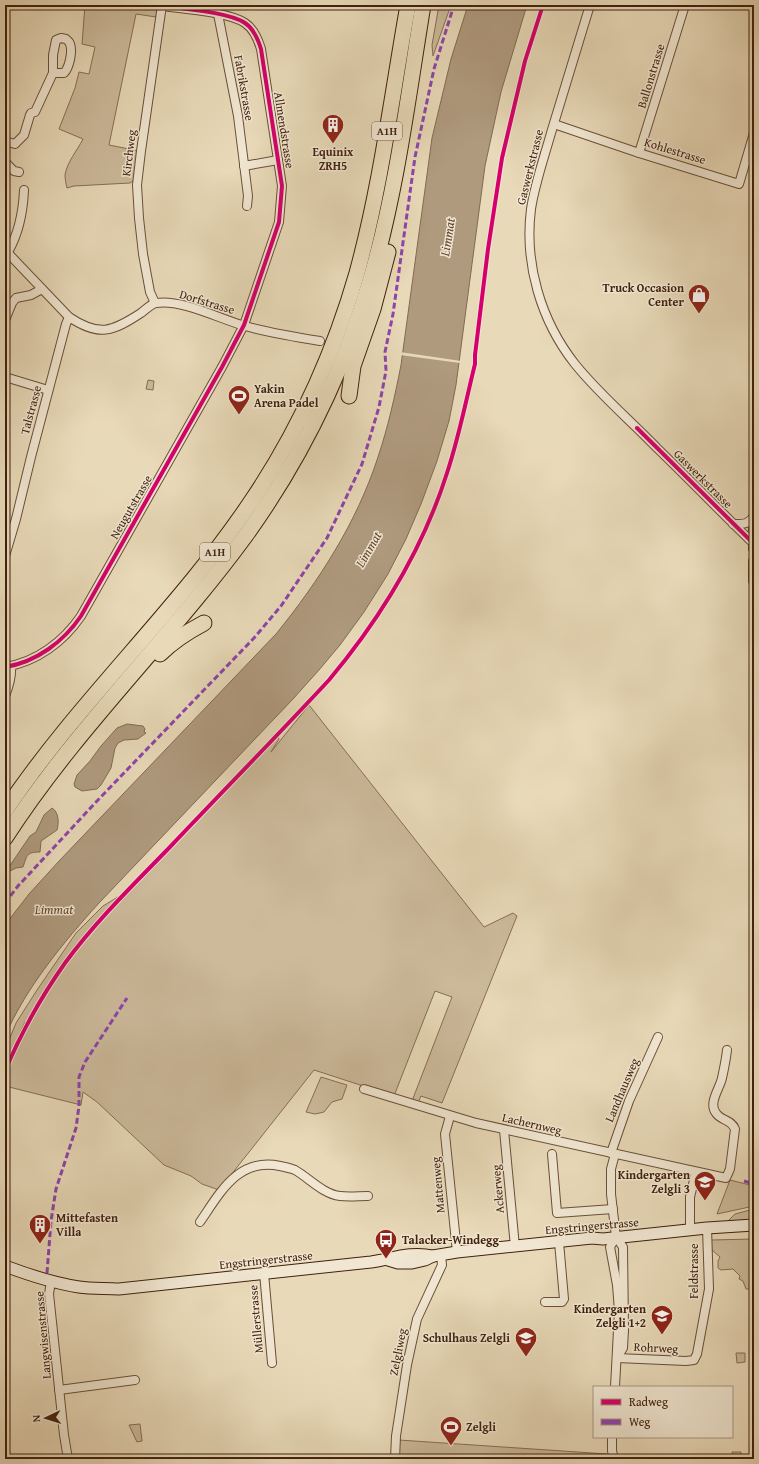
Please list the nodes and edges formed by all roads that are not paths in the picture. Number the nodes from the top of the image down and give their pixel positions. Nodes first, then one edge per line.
1 (162, 5) edge
2 (408, 5) edge
3 (423, 5) edge
4 (590, 5) edge
5 (686, 5) edge
6 (218, 14) junction
7 (418, 35) junction
8 (53, 73) dead end
9 (554, 124) junction
10 (754, 133) edge
11 (5, 144) edge
12 (639, 153) junction
13 (278, 160) junction
14 (5, 162) edge
15 (244, 166) junction
16 (18, 172) dead end
17 (24, 190) dead end
18 (247, 206) dead end
19 (6, 251) edge
20 (42, 289) junction
21 (155, 303) junction
22 (69, 317) junction
23 (5, 320) edge
24 (244, 326) junction
25 (320, 341) dead end
26 (5, 377) edge
27 (48, 390) junction
28 (349, 396) dead end
29 (754, 516) edge
30 (733, 524) junction
31 (754, 524) edge
32 (754, 545) edge
33 (5, 556) edge
34 (754, 561) edge
35 (754, 581) edge
36 (204, 623) dead end
37 (8, 666) edge
38 (5, 696) edge
39 (105, 706) junction
40 (5, 811) edge
41 (5, 838) edge
42 (658, 1037) dead end
43 (727, 1050) dead end
44 (364, 1089) dead end
45 (450, 1116) junction
46 (504, 1130) junction
47 (552, 1154) dead end
48 (613, 1154) junction
49 (696, 1172) junction
50 (368, 1196) dead end
51 (613, 1209) junction
52 (200, 1222) dead end
53 (754, 1225) edge
54 (707, 1228) junction
55 (690, 1230) junction
56 (616, 1237) junction
57 (560, 1242) junction
58 (515, 1246) junction
59 (456, 1252) junction
60 (437, 1255) junction
61 (5, 1266) edge
62 (264, 1273) junction
63 (51, 1281) junction
64 (545, 1302) dead end
65 (617, 1358) junction
66 (694, 1360) joint
67 (272, 1363) dead end
68 (135, 1380) dead end
69 (615, 1386) edge
70 (59, 1390) junction
71 (612, 1438) edge
72 (68, 1459) edge
73 (395, 1459) edge
74 (614, 1459) edge

1 - 6 street, Allmendstrasse
1 - 21 street, Kirchweg
2 - 40 highway, A1H
3 - 7 highway, A1H
4 - 9 street, Gaswerkstrasse
5 - 12 street, Ballonstrasse
6 - 13 street, Allmendstrasse
6 - 15 street, Fabrikstrasse
7 - 28 highway
7 - 39 highway, A1H
8 - 11 street
9 - 12 street, Kohlestrasse
9 - 30 street, Gaswerkstrasse
10 - 12 street, Kohlestrasse
13 - 15 street
13 - 24 street, Allmendstrasse
14 - 16 street
15 - 18 street, Fabrikstrasse
17 - 19 street
19 - 20 street
20 - 22 street
20 - 23 street
21 - 22 street
21 - 24 street, Dorfstrasse
22 - 27 street, Talstrasse
24 - 25 street, Dorfstrasse
24 - 37 street, Neugutstrasse
26 - 27 street
27 - 33 street, Talstrasse
29 - 30 street
30 - 32 street, Gaswerkstrasse
31 - 32 street
34 - 35 street
36 - 39 highway
37 - 38 street
39 - 41 highway, A1H
42 - 48 street, Landhausweg
43 - 49 street, Lachernweg
44 - 45 street, Lachernweg
45 - 46 street, Lachernweg
45 - 59 street, Mattenweg
46 - 48 street, Lachernweg
46 - 58 street, Ackerweg
47 - 51 street
48 - 49 street, Lachernweg
48 - 51 street, Landhausweg
49 - 55 street
50 - 52 street
51 - 56 street, Landhausweg
53 - 54 main road, Engstringerstrasse
54 - 55 main road, Engstringerstrasse
54 - 66 street, Feldstrasse
55 - 56 main road, Engstringerstrasse
56 - 57 main road, Engstringerstrasse
56 - 65 street
57 - 58 main road, Engstringerstrasse
57 - 64 street
58 - 59 main road, Engstringerstrasse
59 - 60 main road, Engstringerstrasse
60 - 62 main road, Engstringerstrasse
60 - 73 street, Zelgliweg
61 - 63 main road, Engstringerstrasse
62 - 63 main road, Engstringerstrasse
62 - 67 street, Müllerstrasse
63 - 70 street, Langwisenstrasse
65 - 66 street, Rohrweg
65 - 69 street
68 - 70 street
70 - 72 street, Langwisenstrasse
71 - 74 street

